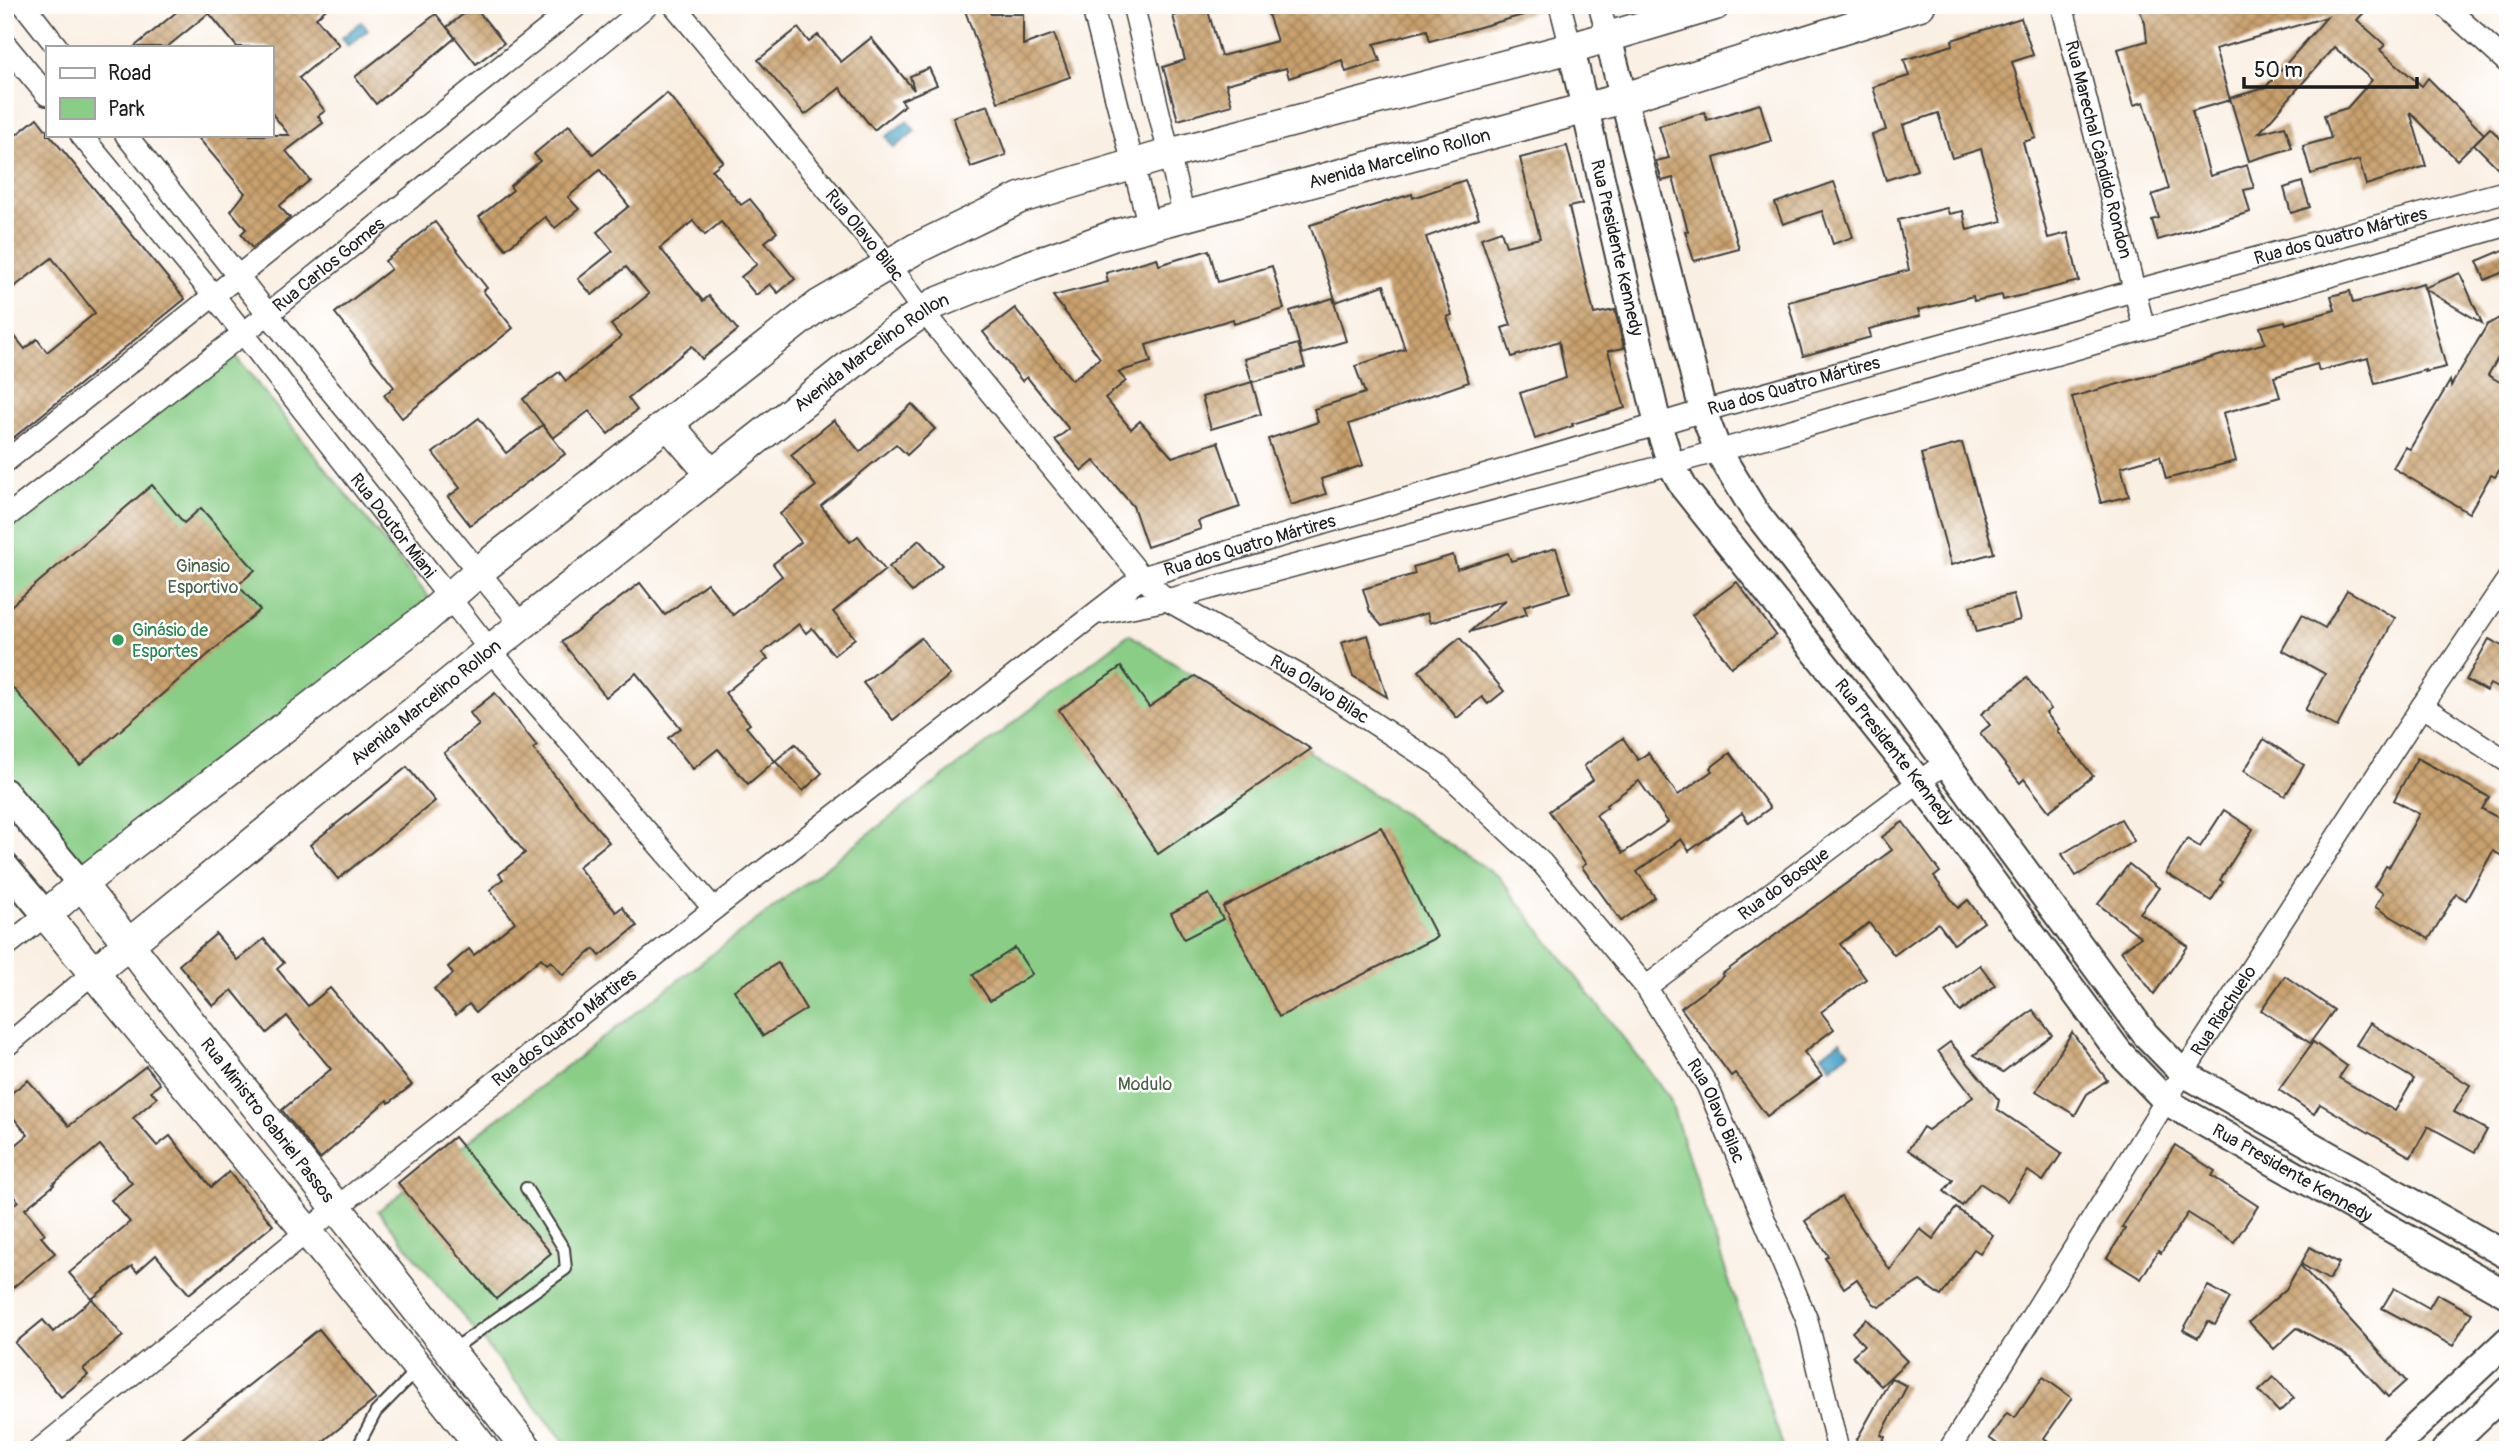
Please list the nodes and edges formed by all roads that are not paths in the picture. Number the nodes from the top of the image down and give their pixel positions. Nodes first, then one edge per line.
1 (24, 5) edge
2 (578, 5) edge
3 (648, 5) edge
4 (674, 5) edge
5 (1092, 5) edge
6 (1133, 5) edge
7 (1560, 5) edge
8 (1599, 5) edge
9 (1715, 5) edge
10 (1920, 5) edge
11 (2444, 5) edge
12 (2061, 6) edge
13 (1608, 37) junction
14 (5, 44) edge
15 (56, 46) edge
16 (1571, 48) junction
17 (2508, 63) edge
18 (46, 94) edge
19 (1623, 98) junction
20 (1586, 108) junction
21 (81, 136) edge
22 (127, 136) edge
23 (1169, 154) junction
24 (1133, 165) junction
25 (2508, 191) edge
26 (1184, 216) junction
27 (2508, 225) edge
28 (1149, 226) junction
29 (889, 264) junction
30 (239, 278) junction
31 (2133, 291) junction
32 (215, 297) junction
33 (924, 312) junction
34 (268, 314) junction
35 (2144, 328) junction
36 (244, 333) junction
37 (1703, 411) junction
38 (668, 424) junction
39 (1658, 425) junction
40 (1718, 451) junction
41 (5, 462) edge
42 (1671, 464) junction
43 (712, 475) junction
44 (1465, 482) junction
45 (1476, 516) junction
46 (5, 518) edge
47 (478, 572) junction
48 (1142, 577) junction
49 (2508, 579) edge
50 (449, 600) junction
51 (1167, 600) junction
52 (1096, 615) junction
53 (522, 625) junction
54 (490, 650) junction
55 (2422, 706) junction
56 (1946, 762) junction
57 (2508, 762) edge
58 (1920, 783) junction
59 (5, 792) edge
60 (5, 866) edge
61 (81, 884) junction
62 (714, 909) junction
63 (46, 915) junction
64 (130, 945) junction
65 (5, 947) edge
66 (93, 973) junction
67 (1646, 987) junction
68 (5, 1047) edge
69 (2183, 1073) junction
70 (2167, 1101) junction
71 (526, 1188) dead end
72 (336, 1208) junction
73 (307, 1233) junction
74 (2508, 1256) edge
75 (2508, 1295) edge
76 (430, 1326) junction
77 (2508, 1340) edge
78 (450, 1351) junction
79 (412, 1357) junction
80 (2508, 1390) edge
81 (496, 1410) junction
82 (477, 1440) edge
83 (39, 1450) edge
84 (356, 1450) edge
85 (528, 1450) edge
86 (1838, 1450) edge
87 (1949, 1450) edge
88 (2392, 1450) edge
89 (2445, 1450) edge

1 - 15 street
2 - 30 street
3 - 34 street, Rua Carlos Gomes
4 - 29 street, Rua Olavo Bilac
5 - 24 street
6 - 23 street
7 - 16 street, Rua Presidente Kennedy
8 - 13 street, Rua Presidente Kennedy
9 - 13 main road
10 - 19 main road, Avenida Marcelino Rollon
11 - 17 street
12 - 31 street, Rua Marechal Cândido Rondon
13 - 16 main road
13 - 19 street, Rua Presidente Kennedy
14 - 18 street
16 - 20 street, Rua Presidente Kennedy
16 - 23 main road
19 - 20 main road, Avenida Marcelino Rollon
19 - 37 street, Rua Presidente Kennedy
20 - 26 main road, Avenida Marcelino Rollon
20 - 39 street, Rua Presidente Kennedy
21 - 32 street, Rua Doutor Miani
22 - 30 street, Rua Doutor Miani
23 - 24 main road
23 - 26 street
24 - 28 street
24 - 29 main road
25 - 31 street, Rua dos Quatro Mártires
26 - 28 main road, Avenida Marcelino Rollon
27 - 35 street, Rua dos Quatro Mártires
28 - 33 main road, Avenida Marcelino Rollon
29 - 33 street, Rua Olavo Bilac
29 - 38 main road
30 - 32 street
30 - 34 street, Rua Doutor Miani
31 - 35 street, Rua Marechal Cândido Rondon
31 - 37 street, Rua dos Quatro Mártires
32 - 36 street, Rua Doutor Miani
32 - 41 street
33 - 43 main road, Avenida Marcelino Rollon
33 - 48 street, Rua Olavo Bilac
34 - 36 street, Rua Carlos Gomes
34 - 47 street, Rua Doutor Miani
35 - 40 street, Rua dos Quatro Mártires
36 - 46 street, Rua Carlos Gomes
36 - 50 street, Rua Doutor Miani
37 - 39 street, Rua dos Quatro Mártires
37 - 40 street, Rua Presidente Kennedy
38 - 43 main road
38 - 47 main road
39 - 42 street, Rua Presidente Kennedy
39 - 44 street, Rua dos Quatro Mártires
40 - 42 street, Rua dos Quatro Mártires
40 - 56 street, Rua Presidente Kennedy
42 - 45 street, Rua dos Quatro Mártires
42 - 58 street, Rua Presidente Kennedy
43 - 53 main road, Avenida Marcelino Rollon
44 - 45 street
44 - 48 street, Rua dos Quatro Mártires
45 - 51 street, Rua dos Quatro Mártires
47 - 50 main road
47 - 53 street, Rua Doutor Miani
48 - 51 street, Rua Olavo Bilac
48 - 52 street, Rua dos Quatro Mártires
49 - 55 street, Rua Riachuelo
50 - 54 street, Rua Doutor Miani
50 - 61 main road
51 - 52 street, Rua dos Quatro Mártires
51 - 67 street, Rua Olavo Bilac
52 - 62 street, Rua dos Quatro Mártires
53 - 54 main road, Avenida Marcelino Rollon
54 - 62 street, Rua Doutor Miani
54 - 64 main road, Avenida Marcelino Rollon
55 - 57 street
55 - 69 street, Rua Riachuelo
56 - 58 street, Rua do Bosque
56 - 69 street, Rua Presidente Kennedy
58 - 67 street, Rua do Bosque
58 - 70 street, Rua Presidente Kennedy
59 - 61 street, Rua Ministro Gabriel Passos
60 - 63 street
61 - 63 main road
61 - 64 main road, Rua Ministro Gabriel Passos
62 - 72 street, Rua dos Quatro Mártires
63 - 65 street
63 - 66 main road
64 - 66 main road, Avenida Marcelino Rollon
64 - 72 main road, Rua Ministro Gabriel Passos
66 - 68 street, Avenida Marcelino Rollon
66 - 73 main road
67 - 86 street, Rua Olavo Bilac
69 - 70 street, Rua Riachuelo
69 - 74 street, Rua Presidente Kennedy
70 - 75 street, Rua Presidente Kennedy
70 - 87 street, Rua Riachuelo
71 - 78 lane
72 - 73 street, Rua dos Quatro Mártires
72 - 76 main road, Rua Ministro Gabriel Passos
73 - 79 main road
73 - 83 street, Rua dos Quatro Mártires
76 - 78 main road, Rua Ministro Gabriel Passos
76 - 79 main road
77 - 88 street
78 - 81 main road, Rua Ministro Gabriel Passos
79 - 82 main road
79 - 84 lane
80 - 89 street
81 - 82 main road
81 - 85 main road, Rua Ministro Gabriel Passos

